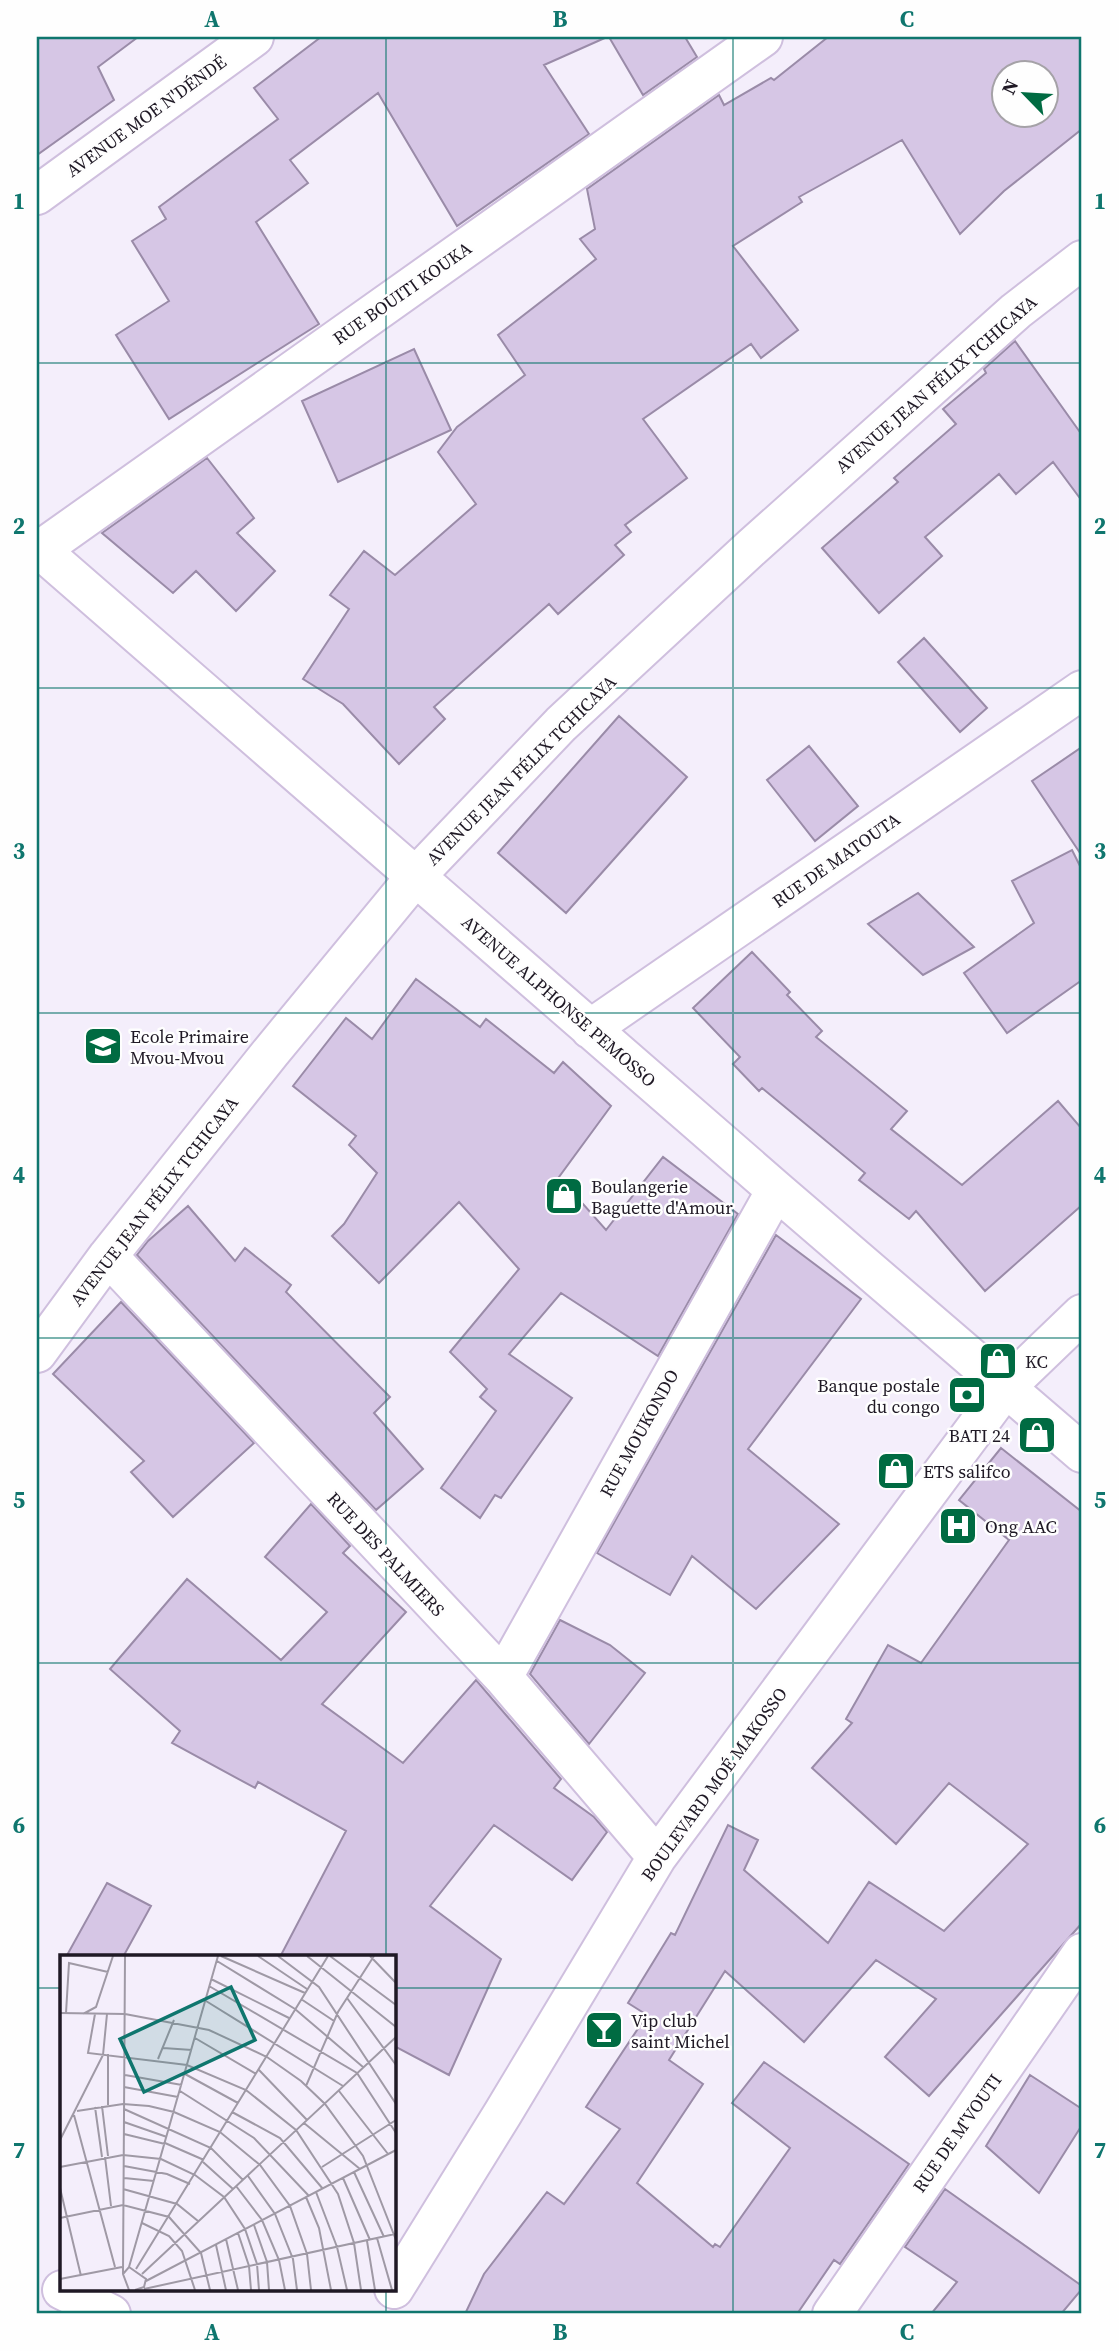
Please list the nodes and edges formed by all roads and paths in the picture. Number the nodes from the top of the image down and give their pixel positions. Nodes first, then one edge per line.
1 (254, 37) edge
2 (763, 37) edge
3 (37, 195) edge
4 (1082, 260) edge
5 (39, 549) edge
6 (1082, 690) edge
7 (415, 876) junction
8 (590, 1029) junction
9 (776, 1190) junction
10 (108, 1256) junction
11 (1082, 1314) edge
12 (37, 1353) edge
13 (1006, 1388) junction
14 (1082, 1453) edge
15 (503, 1677) junction
16 (657, 1857) junction
17 (1082, 1953) edge
18 (37, 2277) edge
19 (396, 2284) edge
20 (60, 2289) edge
21 (65, 2292) edge
22 (391, 2292) edge
23 (111, 2314) edge
24 (378, 2314) edge
25 (832, 2314) edge

1 - 3 street, AVENUE MOE N'DÉNDÉ
2 - 5 street, RUE BOUITI KOUKA
4 - 7 street, AVENUE JEAN FÉLIX TCHICAYA
5 - 7 street, AVENUE ALPHONSE PEMOSSO
6 - 8 street, RUE DE MATOUTA
7 - 8 street, AVENUE ALPHONSE PEMOSSO
7 - 10 street, AVENUE JEAN FÉLIX TCHICAYA
8 - 9 street, AVENUE ALPHONSE PEMOSSO
9 - 13 street, AVENUE ALPHONSE PEMOSSO
9 - 15 street, RUE MOUKONDO
10 - 12 street, AVENUE JEAN FÉLIX TCHICAYA
10 - 15 street, RUE DES PALMIERS
11 - 13 street, BOULEVARD MOÉ MAKOSSO
13 - 14 street, AVENUE ALPHONSE PEMOSSO
13 - 16 street, BOULEVARD MOÉ MAKOSSO
15 - 16 street, RUE DES PALMIERS
16 - 19 street, BOULEVARD MOÉ MAKOSSO
17 - 25 street, RUE DE M'VOUTI
18 - 20 street
21 - 23 street
22 - 24 street, BOULEVARD MOÉ MAKOSSO

